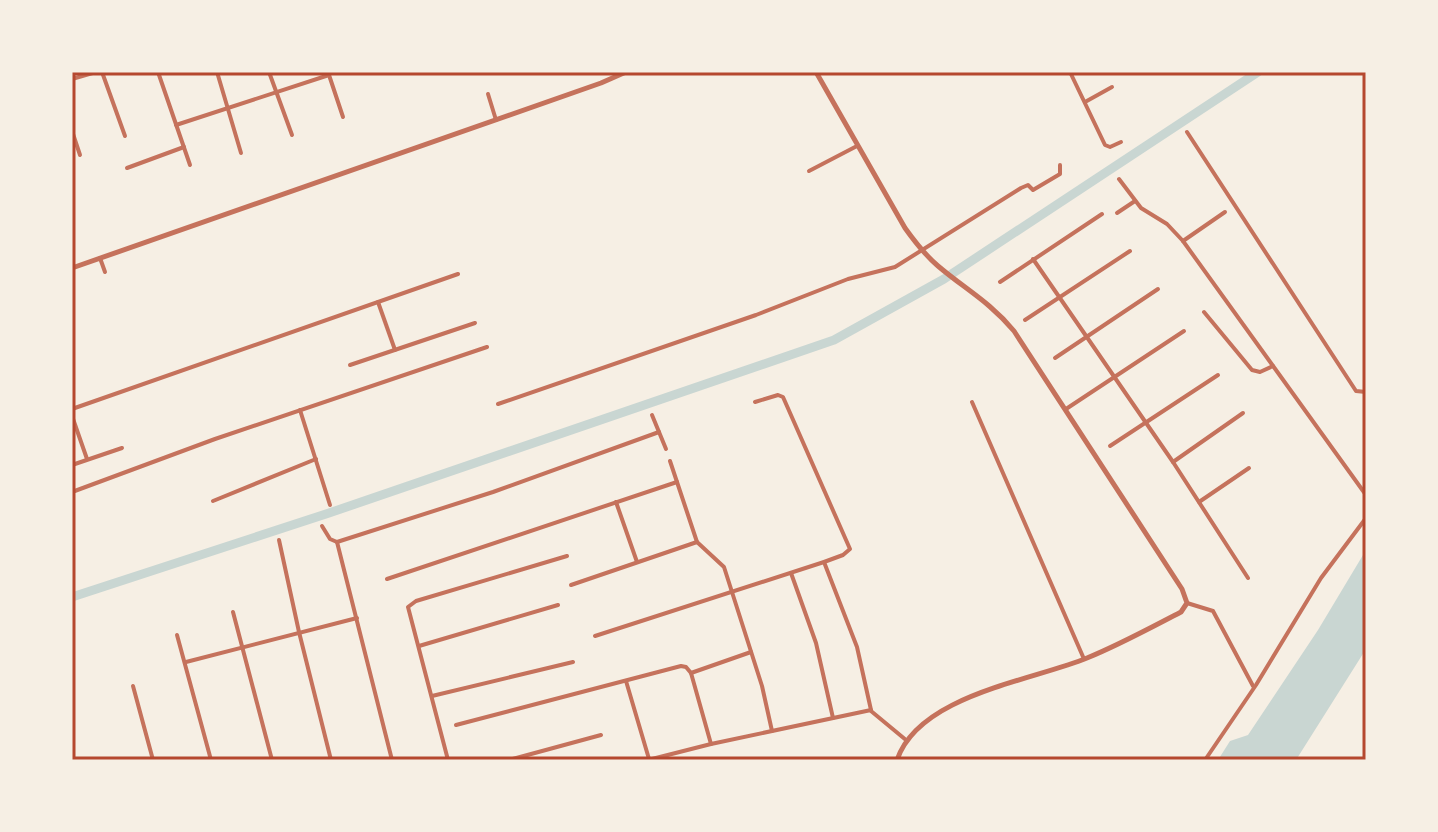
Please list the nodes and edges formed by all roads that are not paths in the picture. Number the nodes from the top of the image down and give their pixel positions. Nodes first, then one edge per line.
1 (96, 72) edge
2 (102, 72) edge
3 (158, 72) edge
4 (217, 72) edge
5 (269, 72) edge
6 (626, 72) edge
7 (816, 72) edge
8 (1070, 72) edge
9 (328, 73) edge
10 (72, 79) edge
11 (1112, 87) dead end
12 (277, 92) junction
13 (488, 94) dead end
14 (1085, 102) junction
15 (228, 108) junction
16 (343, 117) dead end
17 (496, 120) junction
18 (176, 125) junction
19 (72, 131) edge
20 (1187, 132) dead end
21 (292, 135) dead end
22 (125, 136) dead end
23 (1121, 142) dead end
24 (857, 146) junction
25 (184, 147) junction
26 (241, 153) dead end
27 (80, 155) dead end
28 (190, 165) dead end
29 (1060, 165) dead end
30 (127, 168) dead end
31 (809, 171) dead end
32 (1119, 179) dead end
33 (1135, 201) junction
34 (1225, 212) dead end
35 (1117, 213) dead end
36 (1102, 214) dead end
37 (1183, 241) junction
38 (921, 249) junction
39 (1130, 251) dead end
40 (100, 258) junction
41 (1033, 259) junction
42 (72, 268) edge
43 (105, 272) dead end
44 (458, 274) dead end
45 (1000, 282) dead end
46 (1158, 289) dead end
47 (1059, 298) junction
48 (378, 302) junction
49 (1204, 312) dead end
50 (1025, 320) dead end
51 (475, 323) dead end
52 (1184, 331) dead end
53 (1086, 337) junction
54 (487, 347) dead end
55 (395, 350) junction
56 (1055, 358) dead end
57 (350, 365) dead end
58 (1273, 366) junction
59 (1218, 375) dead end
60 (1113, 376) junction
61 (1366, 392) edge
62 (755, 402) dead end
63 (972, 402) dead end
64 (498, 404) dead end
65 (72, 409) edge
66 (1066, 409) junction
67 (300, 410) junction
68 (1243, 413) dead end
69 (652, 415) dead end
70 (72, 416) edge
71 (1145, 422) junction
72 (659, 432) junction
73 (1110, 446) dead end
74 (122, 448) dead end
75 (666, 449) dead end
76 (316, 459) junction
77 (87, 460) junction
78 (670, 461) dead end
79 (1173, 462) junction
80 (72, 465) edge
81 (1249, 468) dead end
82 (677, 482) junction
83 (72, 492) edge
84 (1366, 495) edge
85 (213, 501) dead end
86 (616, 502) junction
87 (1199, 502) junction
88 (330, 505) dead end
89 (1366, 518) edge
90 (322, 526) dead end
91 (279, 540) dead end
92 (337, 542) junction
93 (697, 542) junction
94 (567, 556) dead end
95 (637, 562) junction
96 (824, 562) junction
97 (791, 573) junction
98 (1248, 578) dead end
99 (387, 579) dead end
100 (571, 585) dead end
101 (732, 592) junction
102 (1187, 603) junction
103 (558, 605) dead end
104 (233, 612) dead end
105 (357, 618) junction
106 (299, 632) junction
107 (177, 635) dead end
108 (595, 636) dead end
109 (419, 646) junction
110 (242, 648) junction
111 (751, 652) junction
112 (1084, 659) junction
113 (186, 662) junction
114 (573, 662) dead end
115 (691, 673) junction
116 (626, 681) junction
117 (133, 686) dead end
118 (1253, 686) junction
119 (432, 696) junction
120 (871, 710) junction
121 (833, 718) junction
122 (456, 725) dead end
123 (772, 731) junction
124 (601, 735) dead end
125 (906, 740) junction
126 (711, 744) junction
127 (153, 760) edge
128 (211, 760) edge
129 (272, 760) edge
130 (331, 760) edge
131 (392, 760) edge
132 (448, 760) edge
133 (509, 760) edge
134 (648, 760) edge
135 (897, 760) edge
136 (1205, 760) edge

1 - 10 street
2 - 22 street
3 - 18 street
4 - 15 street
5 - 12 street
6 - 17 street
7 - 24 street
8 - 14 street
9 - 12 street
9 - 16 street
11 - 14 street
12 - 15 street
12 - 21 street
13 - 17 street
14 - 23 street
15 - 18 street
15 - 26 street
17 - 40 street
18 - 25 street
19 - 27 street
20 - 61 street
24 - 31 street
24 - 38 street
25 - 28 street
25 - 30 street
29 - 38 street
32 - 33 street
33 - 35 street
33 - 37 street
34 - 37 street
36 - 41 street
37 - 58 street
38 - 64 street
38 - 66 street
39 - 47 street
40 - 42 street
40 - 43 street
41 - 45 street
41 - 47 street
44 - 48 street
46 - 53 street
47 - 50 street
47 - 53 street
48 - 55 street
48 - 65 street
49 - 58 street
51 - 55 street
52 - 60 street
53 - 56 street
53 - 60 street
54 - 67 street
55 - 57 street
58 - 84 street
59 - 71 street
60 - 66 street
60 - 71 street
62 - 96 street
63 - 112 street
66 - 102 street
67 - 76 street
67 - 83 street
68 - 79 street
69 - 72 street
70 - 77 street
71 - 73 street
71 - 79 street
72 - 75 street
72 - 92 street
74 - 77 street
76 - 85 street
76 - 88 street
77 - 80 street
78 - 82 street
79 - 87 street
81 - 87 street
82 - 86 street
82 - 93 street
86 - 95 street
86 - 99 street
87 - 98 street
89 - 118 street
90 - 92 street
91 - 106 street
92 - 105 street
93 - 95 street
93 - 101 street
94 - 109 street
95 - 100 street
96 - 97 street
96 - 120 street
97 - 101 street
97 - 121 street
101 - 108 street
101 - 111 street
102 - 112 street
102 - 118 street
103 - 109 street
104 - 110 street
105 - 106 street
105 - 131 street
106 - 110 street
106 - 130 street
107 - 113 street
109 - 119 street
110 - 113 street
110 - 129 street
111 - 115 street
111 - 123 street
112 - 125 street
113 - 128 street
114 - 119 street
115 - 116 street
115 - 126 street
116 - 122 street
116 - 134 street
117 - 127 street
118 - 136 street
119 - 132 street
120 - 121 street
120 - 125 street
121 - 123 street
123 - 126 street
124 - 133 street
125 - 135 street
126 - 134 street

